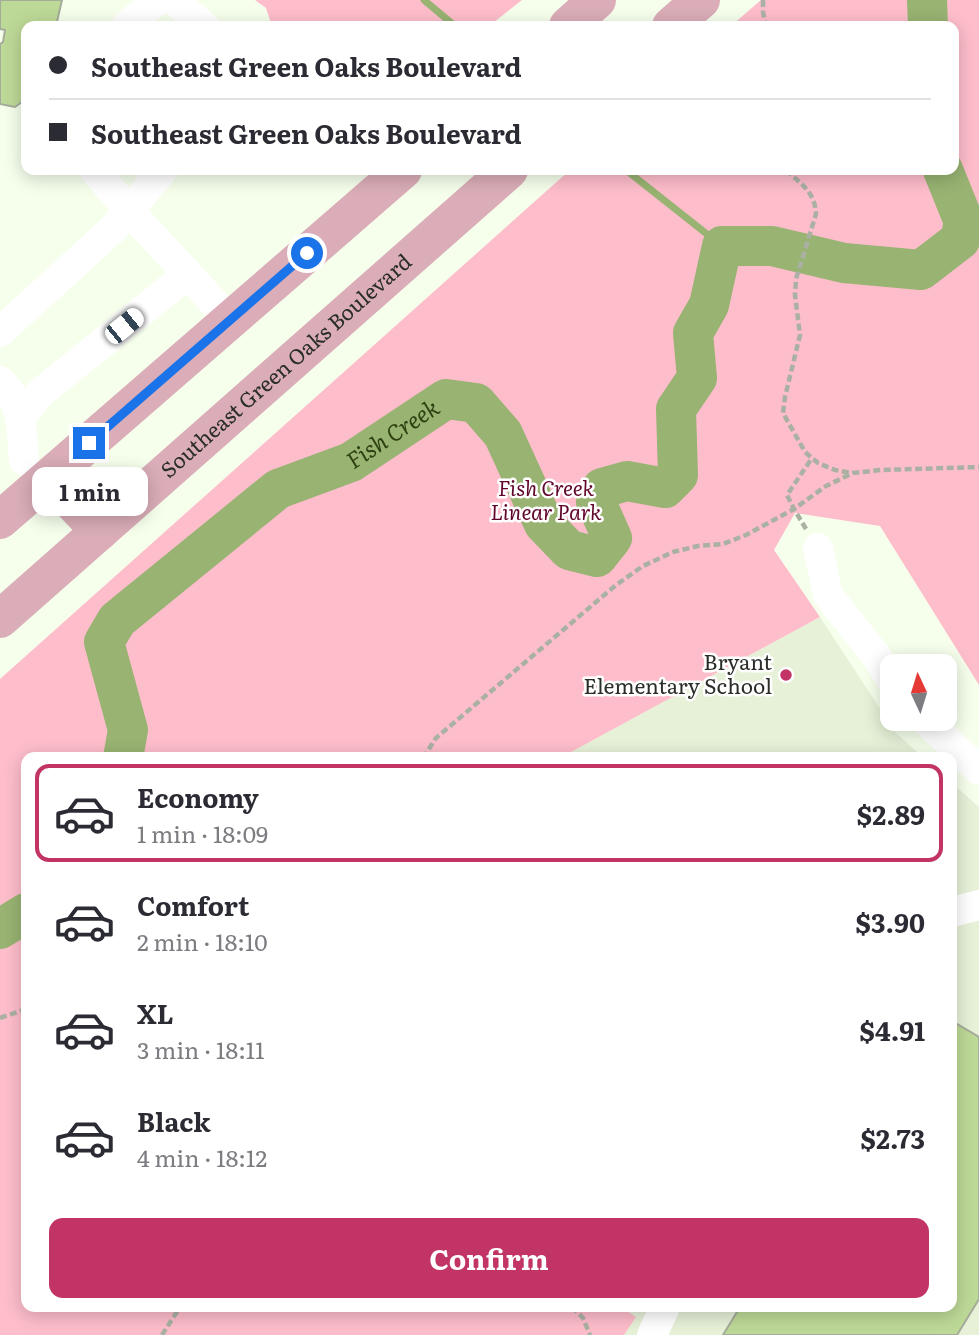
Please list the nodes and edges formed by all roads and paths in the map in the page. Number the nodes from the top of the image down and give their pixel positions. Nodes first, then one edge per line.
1 (158, 0) edge
2 (173, 0) edge
3 (597, 0) edge
4 (701, 0) edge
5 (763, 0) edge
6 (132, 21) edge
7 (198, 21) edge
8 (574, 21) edge
9 (677, 21) edge
10 (765, 21) edge
11 (98, 175) edge
12 (159, 175) edge
13 (398, 175) edge
14 (503, 175) edge
15 (791, 175) edge
16 (129, 211) junction
17 (188, 274) junction
18 (230, 320) junction
19 (0, 332) edge
20 (0, 381) edge
21 (21, 418) junction
22 (812, 458) junction
23 (24, 461) edge
24 (979, 467) edge
25 (853, 473) junction
26 (794, 509) junction
27 (0, 520) edge
28 (100, 531) junction
29 (818, 548) dead end
30 (0, 619) edge
31 (880, 662) edge
32 (938, 732) edge
33 (427, 752) edge
34 (979, 770) edge
35 (979, 905) edge
36 (957, 911) edge
37 (21, 1011) edge
38 (0, 1018) edge
39 (177, 1312) edge
40 (578, 1312) edge
41 (663, 1312) edge
42 (162, 1335) edge
43 (590, 1335) edge
44 (652, 1335) edge

1 - 6 street
2 - 7 street
3 - 8 main road
4 - 9 main road
5 - 10 path
11 - 16 street
12 - 16 street
13 - 18 main road
14 - 28 main road, Southeast Green Oaks Boulevard
15 - 22 path
16 - 17 street
16 - 19 street
17 - 18 street
17 - 21 street
18 - 23 main road
20 - 21 street
21 - 23 street
22 - 25 path
22 - 26 path
23 - 27 main road
23 - 28 main road
24 - 25 path
25 - 26 path
26 - 33 path
28 - 30 main road, Southeast Green Oaks Boulevard
29 - 31 street
32 - 34 street
35 - 36 street
37 - 38 path
39 - 42 path
40 - 43 path
41 - 44 street

